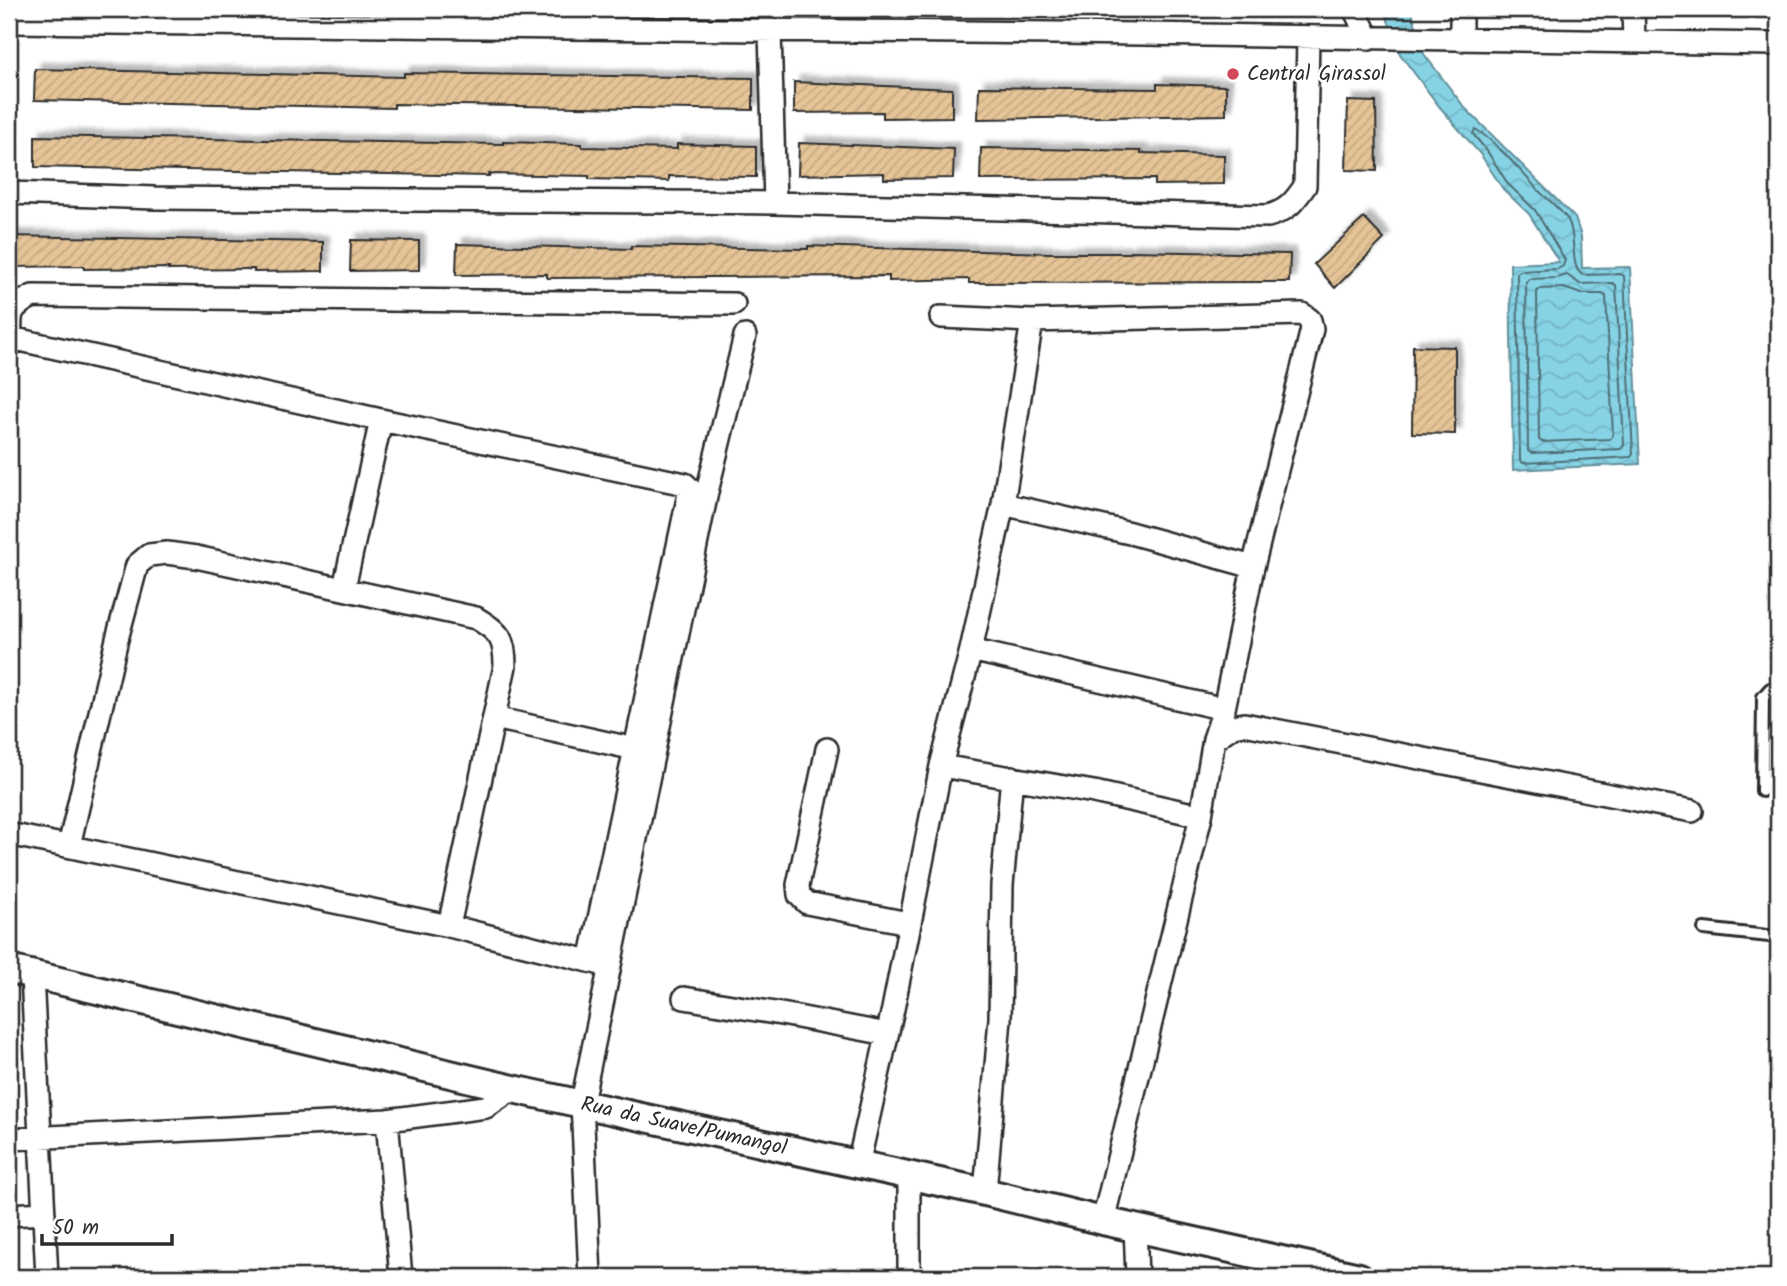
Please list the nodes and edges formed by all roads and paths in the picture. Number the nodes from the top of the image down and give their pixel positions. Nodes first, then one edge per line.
1 (1354, 9) edge
2 (1461, 9) edge
3 (1633, 9) edge
4 (602, 18) edge
5 (9, 22) edge
6 (770, 31) junction
7 (1308, 38) junction
8 (1369, 39) junction
9 (1461, 40) junction
10 (1634, 42) junction
11 (1778, 44) edge
12 (9, 193) edge
13 (775, 203) junction
14 (734, 304) dead end
15 (941, 317) dead end
16 (1032, 321) junction
17 (745, 336) dead end
18 (10, 343) edge
19 (382, 420) junction
20 (1003, 504) junction
21 (1253, 568) junction
22 (344, 589) junction
23 (971, 650) junction
24 (1778, 690) edge
25 (1224, 709) junction
26 (494, 718) junction
27 (1214, 739) junction
28 (635, 749) junction
29 (827, 749) dead end
30 (940, 766) junction
31 (1012, 777) junction
32 (1762, 791) dead end
33 (1692, 811) dead end
34 (1201, 816) junction
35 (9, 834) edge
36 (69, 846) junction
37 (908, 923) junction
38 (449, 926) junction
39 (1704, 929) dead end
40 (1778, 937) edge
41 (600, 964) junction
42 (20, 972) edge
43 (684, 998) dead end
44 (887, 1034) junction
45 (513, 1089) junction
46 (582, 1102) junction
47 (387, 1120) junction
48 (38, 1138) junction
49 (9, 1139) edge
50 (858, 1165) junction
51 (909, 1176) junction
52 (985, 1192) junction
53 (44, 1213) junction
54 (9, 1215) edge
55 (1103, 1221) junction
56 (1135, 1227) junction
57 (47, 1277) edge
58 (401, 1277) edge
59 (590, 1277) edge
60 (909, 1277) edge
61 (1137, 1277) edge
62 (1359, 1277) edge

1 - 8 street
2 - 9 street
3 - 10 street
4 - 5 street
4 - 6 street
6 - 7 street
6 - 13 street
7 - 8 street
7 - 13 street
8 - 9 street
9 - 10 street
10 - 11 street
12 - 13 street
14 - 18 street
15 - 16 street
16 - 20 street
16 - 21 street
17 - 41 street
18 - 19 street
19 - 22 street
19 - 28 street
20 - 21 street
20 - 23 street
21 - 25 street
22 - 26 street
22 - 36 street
23 - 25 street
23 - 30 street
24 - 32 lane
25 - 27 street
26 - 28 street
26 - 38 street
27 - 33 street
27 - 34 street
28 - 41 street
29 - 37 street
30 - 31 street
30 - 37 street
31 - 34 street
31 - 52 street
34 - 55 street
35 - 36 street
36 - 38 street
37 - 44 street
38 - 41 street
39 - 40 lane
41 - 46 street
42 - 45 street, Rua da Suave/Pumangol
42 - 48 street
43 - 44 street
44 - 50 street
45 - 46 street, Rua da Suave/Pumangol
45 - 47 street
46 - 50 street, Rua da Suave/Pumangol
46 - 59 street
47 - 48 street
47 - 58 street
48 - 49 street
48 - 53 street
50 - 51 street, Rua da Suave/Pumangol
51 - 52 street, Rua da Suave/Pumangol
51 - 60 street
52 - 55 street, Rua da Suave/Pumangol
53 - 54 street
53 - 57 street
55 - 56 street, Rua da Suave/Pumangol
56 - 61 street
56 - 62 street, Rua da Suave/Pumangol

